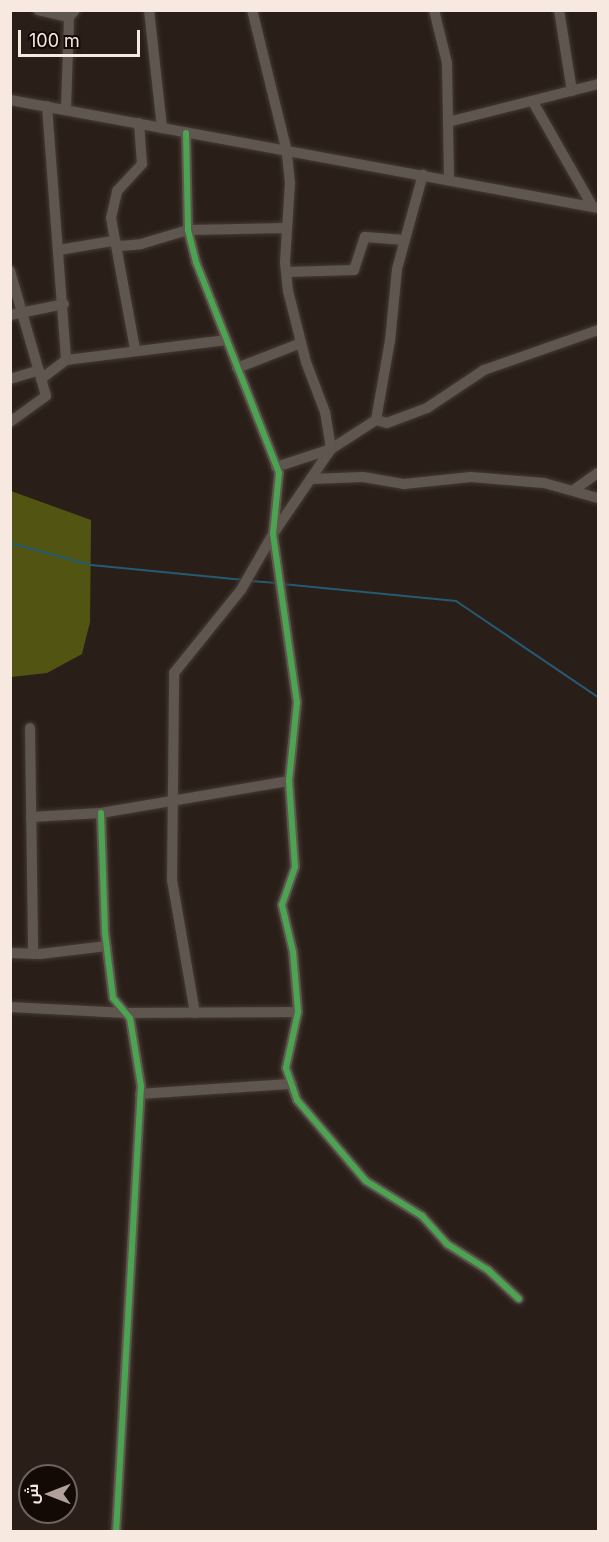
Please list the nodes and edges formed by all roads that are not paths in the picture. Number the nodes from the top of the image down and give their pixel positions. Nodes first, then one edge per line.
1 (38, 10) edge
2 (149, 10) edge
3 (252, 10) edge
4 (434, 10) edge
5 (559, 10) edge
6 (72, 14) edge
7 (598, 84) edge
8 (572, 91) junction
9 (10, 100) edge
10 (533, 102) junction
11 (47, 106) junction
12 (66, 109) junction
13 (448, 122) junction
14 (139, 123) junction
15 (162, 128) junction
16 (186, 133) junction
17 (287, 152) junction
18 (423, 174) junction
19 (449, 178) junction
20 (596, 207) edge
21 (287, 228) junction
22 (188, 230) junction
23 (405, 240) junction
24 (112, 241) junction
25 (59, 250) junction
26 (10, 271) edge
27 (286, 272) junction
28 (64, 304) junction
29 (25, 312) junction
30 (10, 315) edge
31 (598, 330) edge
32 (226, 340) junction
33 (301, 343) junction
34 (135, 349) junction
35 (66, 360) junction
36 (237, 368) junction
37 (40, 374) junction
38 (10, 379) edge
39 (376, 420) junction
40 (10, 422) edge
41 (332, 449) junction
42 (276, 467) junction
43 (598, 473) edge
44 (311, 478) junction
45 (575, 489) junction
46 (598, 498) edge
47 (273, 534) junction
48 (30, 728) dead end
49 (289, 781) junction
50 (175, 801) junction
51 (101, 813) junction
52 (31, 817) junction
53 (107, 946) junction
54 (10, 953) edge
55 (33, 954) junction
56 (10, 1007) edge
57 (298, 1012) junction
58 (126, 1013) junction
59 (195, 1013) junction
60 (292, 1084) junction
61 (140, 1094) junction
62 (519, 1299) dead end
63 (116, 1532) edge

1 - 6 street
2 - 15 street
3 - 17 street
4 - 13 street
5 - 8 street
6 - 12 street
7 - 8 street
8 - 10 street
9 - 11 street
10 - 13 street
10 - 20 street
11 - 12 street
11 - 25 street
12 - 14 street
13 - 19 street
14 - 15 street
14 - 24 street
15 - 16 street
16 - 17 street
16 - 22 street
17 - 18 street
17 - 21 street
18 - 19 street
18 - 23 street
19 - 20 street
21 - 22 street
21 - 27 street
22 - 24 street
22 - 32 street
23 - 27 street
23 - 39 street
24 - 25 street
24 - 34 street
25 - 28 street
26 - 29 street
27 - 33 street
28 - 29 street
28 - 35 street
29 - 30 street
29 - 37 street
31 - 39 street
32 - 34 street
32 - 36 street
33 - 36 street
33 - 41 street
34 - 35 street
35 - 37 street
36 - 42 street
37 - 38 street
37 - 40 street
39 - 41 street
41 - 42 street
41 - 44 street
42 - 47 street
43 - 45 street
44 - 45 street
44 - 47 street
45 - 46 street
47 - 49 street
47 - 50 street
48 - 52 street
49 - 50 street
49 - 57 street
50 - 51 street
50 - 59 street
51 - 52 street
51 - 53 street
52 - 55 street
53 - 55 street
53 - 58 street
54 - 55 street
56 - 58 street
57 - 59 street
57 - 60 street
58 - 59 street
58 - 61 street
60 - 61 street
60 - 62 street
61 - 63 street

